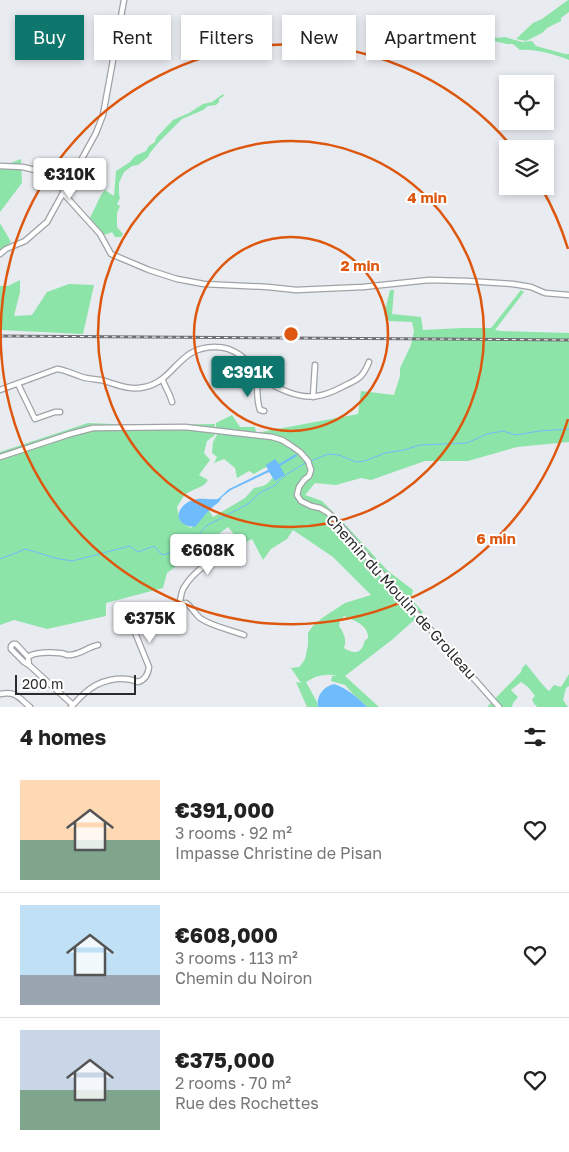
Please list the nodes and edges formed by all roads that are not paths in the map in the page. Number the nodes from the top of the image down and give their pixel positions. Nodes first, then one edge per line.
1 (124, 0) edge
2 (0, 166) edge
3 (64, 192) junction
4 (0, 254) edge
5 (569, 295) edge
6 (368, 362) dead end
7 (315, 365) dead end
8 (258, 372) junction
9 (162, 379) junction
10 (18, 384) junction
11 (0, 390) edge
12 (313, 397) junction
13 (172, 402) dead end
14 (264, 411) dead end
15 (60, 412) dead end
16 (0, 457) edge
17 (236, 548) dead end
18 (179, 604) junction
19 (244, 635) dead end
20 (98, 645) dead end
21 (28, 657) junction
22 (29, 665) junction
23 (0, 694) edge
24 (72, 706) edge
25 (30, 707) edge
26 (499, 707) edge

1 - 3 street
2 - 3 street
3 - 4 street
3 - 5 street
6 - 12 street
7 - 12 street
8 - 9 street
8 - 12 street
8 - 14 street
9 - 10 street
9 - 13 street
10 - 11 street
10 - 15 street
16 - 26 street, Chemin du Moulin de Grolleau
17 - 18 street
18 - 19 street
18 - 24 street
20 - 21 street
21 - 22 street
21 - 22 street
22 - 24 street
23 - 25 street

